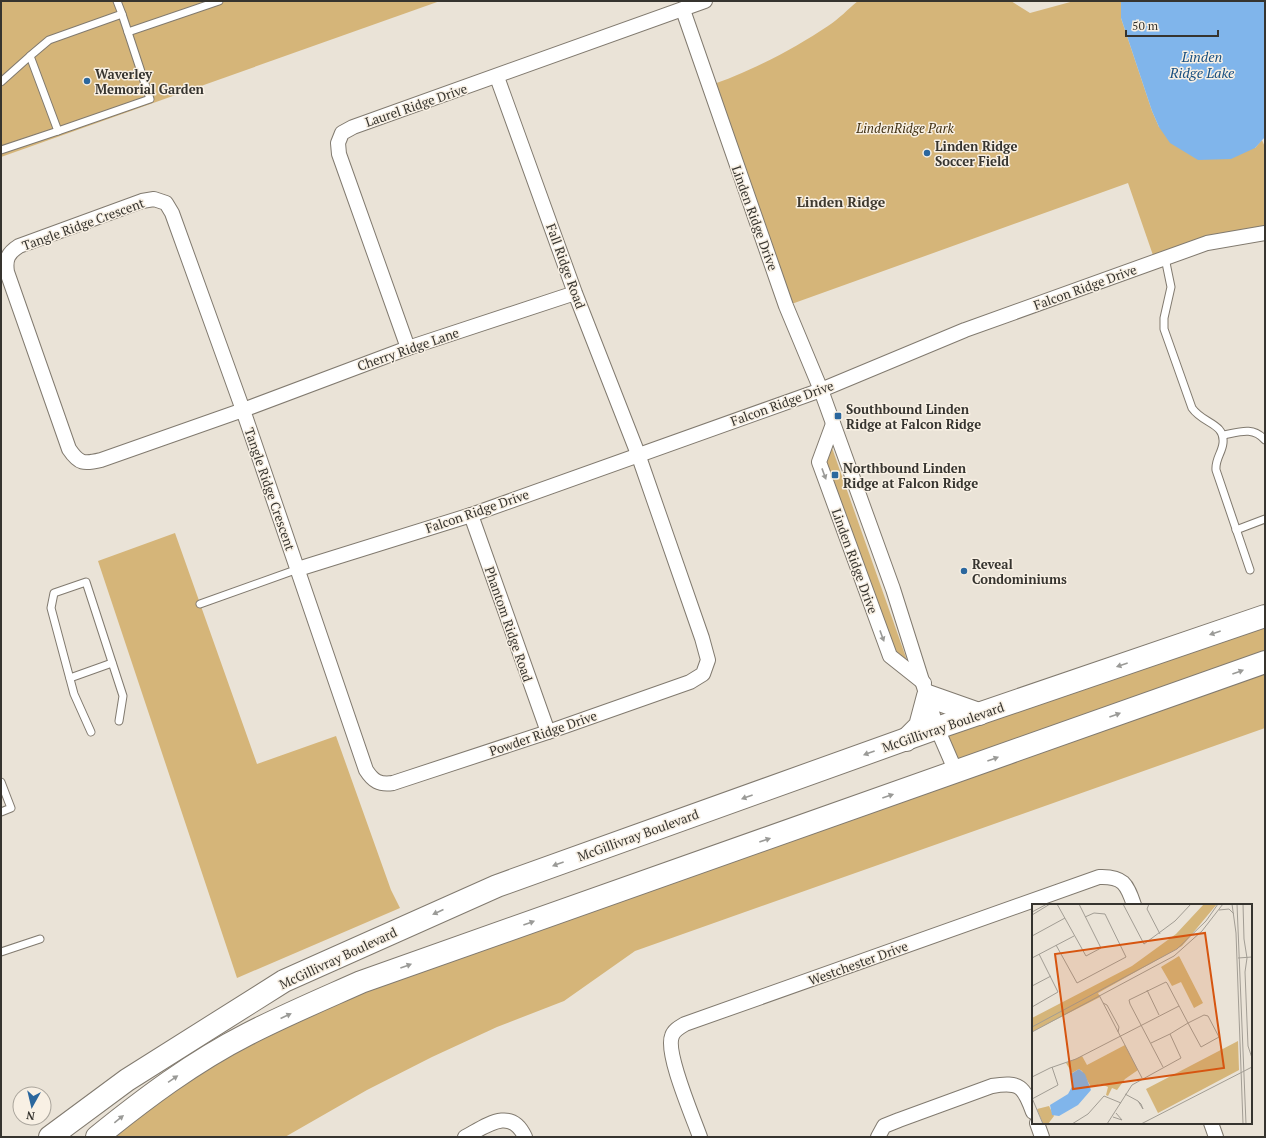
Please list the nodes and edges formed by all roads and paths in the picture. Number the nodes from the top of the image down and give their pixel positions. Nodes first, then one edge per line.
1 (117, 1) edge
2 (219, 1) edge
3 (705, 1) edge
4 (683, 10) junction
5 (122, 14) junction
6 (128, 32) junction
7 (30, 56) junction
8 (497, 77) junction
9 (1, 82) edge
10 (58, 131) junction
11 (1, 150) edge
12 (1265, 233) edge
13 (1165, 258) junction
14 (575, 293) junction
15 (408, 348) junction
16 (821, 390) junction
17 (243, 410) junction
18 (833, 424) junction
19 (1224, 435) junction
20 (1265, 440) edge
21 (638, 454) junction
22 (471, 515) junction
23 (1265, 519) edge
24 (1236, 530) junction
25 (298, 569) junction
26 (1250, 570) dead end
27 (200, 604) dead end
28 (1265, 616) edge
29 (1265, 662) edge
30 (112, 663) junction
31 (70, 678) junction
32 (926, 689) junction
33 (979, 714) junction
34 (119, 721) dead end
35 (937, 728) junction
36 (91, 732) dead end
37 (548, 732) junction
38 (906, 740) junction
39 (956, 772) junction
40 (1, 782) edge
41 (1, 812) edge
42 (1134, 904) edge
43 (40, 939) dead end
44 (1, 952) edge
45 (1032, 1109) edge
46 (1037, 1124) edge
47 (1211, 1124) edge
48 (50, 1137) edge
49 (97, 1137) edge
50 (465, 1137) edge
51 (525, 1137) edge
52 (700, 1137) edge
53 (878, 1137) edge
54 (1042, 1137) edge
55 (1216, 1137) edge

1 - 5 lane
2 - 6 lane
3 - 4 street, Laurel Ridge Drive
4 - 8 street, Laurel Ridge Drive
4 - 16 street, Linden Ridge Drive
5 - 6 lane
5 - 7 lane
6 - 10 lane
7 - 9 lane
7 - 10 lane
8 - 14 street, Fall Ridge Road
8 - 15 street, Laurel Ridge Drive
10 - 11 lane
12 - 13 street, Falcon Ridge Drive
13 - 16 street, Falcon Ridge Drive
13 - 19 lane
14 - 15 street, Cherry Ridge Lane
14 - 21 street, Fall Ridge Road
15 - 17 street, Cherry Ridge Lane
16 - 18 street, Linden Ridge Drive
16 - 21 street, Falcon Ridge Drive
17 - 17 street, Tangle Ridge Crescent
17 - 25 street, Tangle Ridge Crescent
18 - 32 street, Linden Ridge Drive
18 -> 32 street, Linden Ridge Drive
19 - 20 lane
19 - 24 lane
21 - 22 street, Falcon Ridge Drive
21 - 37 street, Powder Ridge Drive
22 - 25 street, Falcon Ridge Drive
22 - 37 street, Phantom Ridge Road
23 - 24 lane
24 - 26 lane
25 - 27 lane
25 - 37 street, Powder Ridge Drive
28 -> 33 main road, McGillivray Boulevard
39 -> 29 main road
30 - 31 lane
30 - 31 lane
30 - 34 lane
31 - 36 lane
32 - 33 main road
32 - 35 street, Linden Ridge Drive
32 - 38 main road
33 - 35 main road, McGillivray Boulevard
35 - 38 main road, McGillivray Boulevard
35 - 39 street, Linden Ridge Drive
38 -> 48 main road, McGillivray Boulevard
49 -> 39 main road
40 - 41 lane
42 - 52 street, Westchester Drive
43 - 44 lane
45 - 53 street
46 - 54 street
47 - 55 street
50 - 51 street

